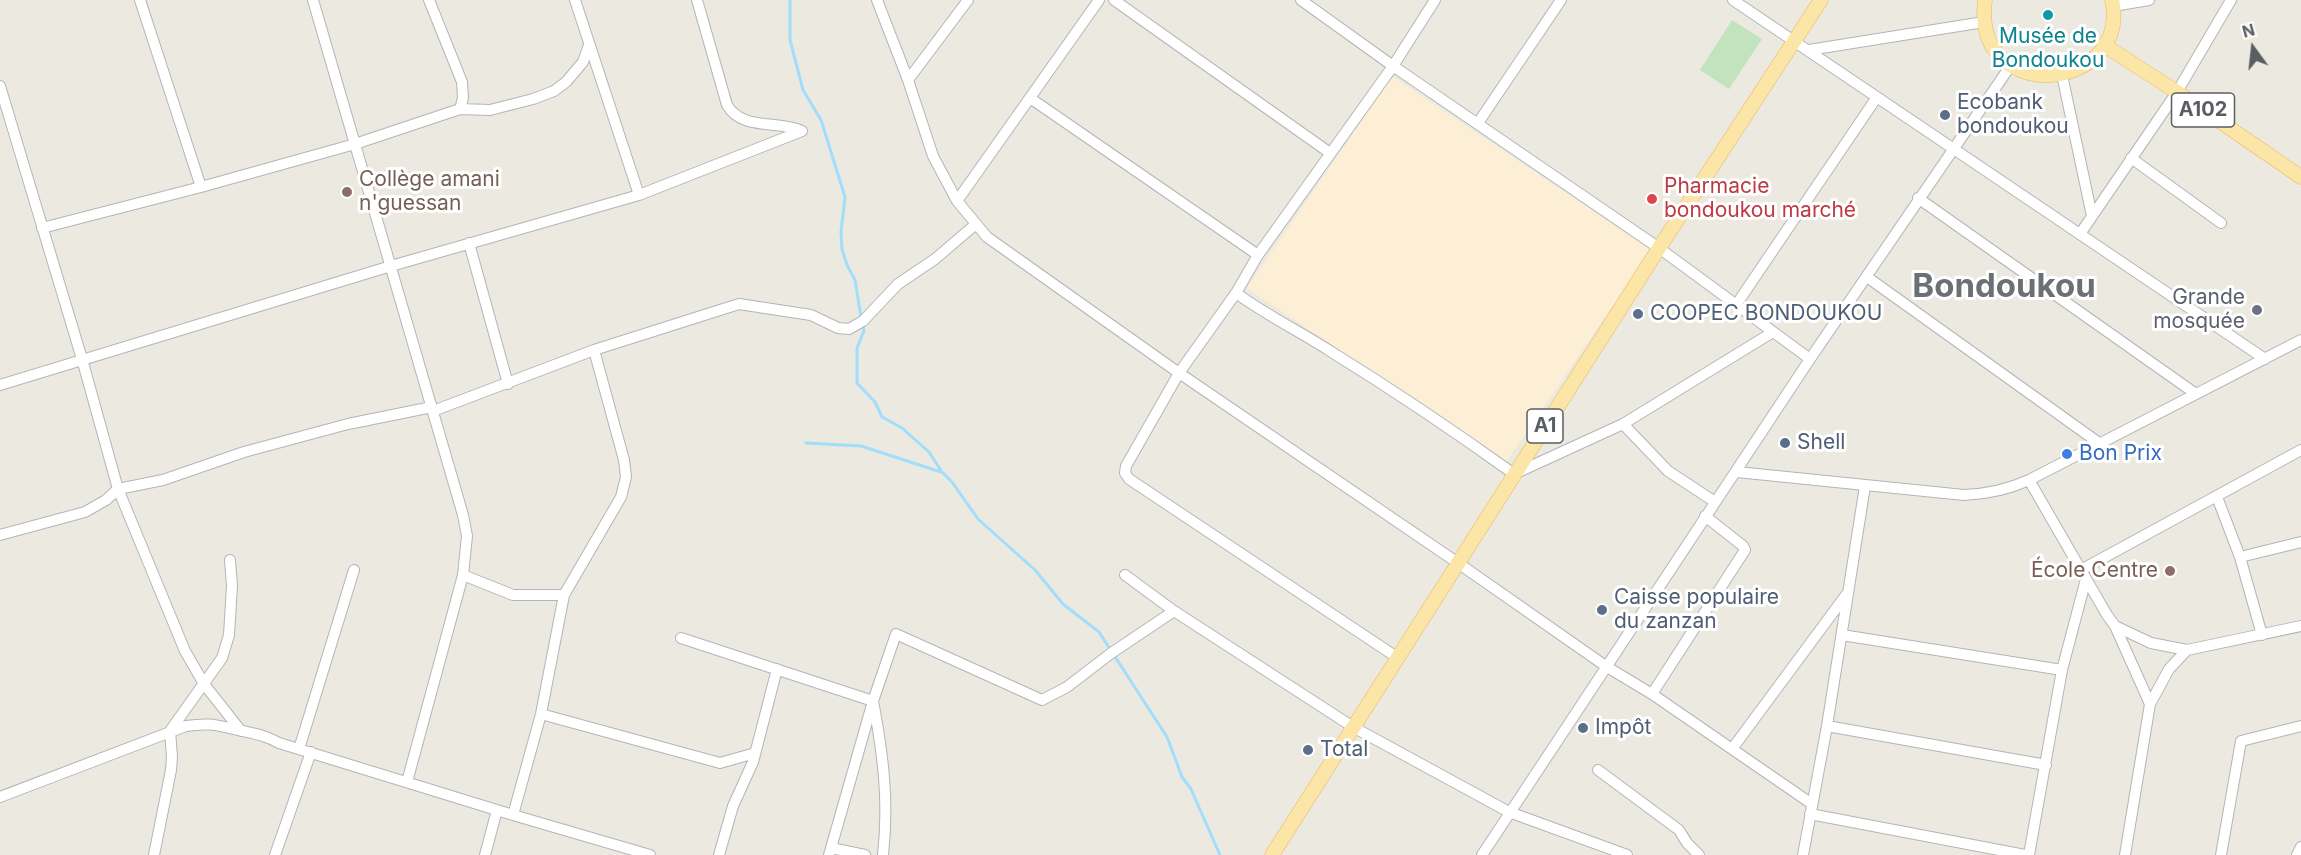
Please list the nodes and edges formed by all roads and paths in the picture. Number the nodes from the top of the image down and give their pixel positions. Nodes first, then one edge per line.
1 (140, 0) edge
2 (313, 0) edge
3 (429, 0) edge
4 (575, 0) edge
5 (697, 0) edge
6 (877, 0) edge
7 (968, 0) edge
8 (1099, 0) edge
9 (1114, 0) edge
10 (1301, 0) edge
11 (1435, 0) edge
12 (1561, 0) edge
13 (1733, 0) edge
14 (1821, 0) edge
15 (1984, 0) edge
16 (2149, 0) edge
17 (2231, 0) edge
18 (2112, 3) edge
19 (1984, 22) junction
20 (1794, 40) junction
21 (589, 45) junction
22 (2104, 45) junction
23 (1809, 50) junction
24 (2011, 65) junction
25 (1393, 66) junction
26 (2062, 75) junction
27 (908, 80) junction
28 (1, 92) edge
29 (2177, 92) junction
30 (1877, 97) junction
31 (1030, 98) junction
32 (460, 109) junction
33 (1478, 123) junction
34 (355, 144) junction
35 (1953, 149) junction
36 (1330, 153) junction
37 (2131, 158) junction
38 (2301, 177) edge
39 (201, 187) junction
40 (639, 195) junction
41 (1918, 198) junction
42 (957, 201) junction
43 (2092, 216) junction
44 (2221, 223) dead end
45 (976, 224) junction
46 (42, 228) junction
47 (2080, 234) junction
48 (469, 243) junction
49 (1659, 248) junction
50 (1258, 255) junction
51 (391, 266) junction
52 (1867, 277) junction
53 (1236, 293) junction
54 (1736, 305) junction
55 (1773, 332) junction
56 (2300, 342) edge
57 (594, 350) junction
58 (82, 359) junction
59 (1810, 359) junction
60 (2265, 359) junction
61 (1179, 373) junction
62 (508, 384) junction
63 (0, 385) edge
64 (2196, 394) junction
65 (432, 409) junction
66 (1623, 424) junction
67 (2099, 443) junction
68 (2301, 450) edge
69 (1737, 472) junction
70 (1514, 474) junction
71 (2029, 480) junction
72 (1865, 486) junction
73 (118, 489) junction
74 (2217, 497) junction
75 (1715, 502) junction
76 (1705, 516) junction
77 (0, 535) edge
78 (2301, 542) edge
79 (2240, 557) junction
80 (230, 560) dead end
81 (1458, 562) junction
82 (354, 570) dead end
83 (2083, 574) junction
84 (463, 575) junction
85 (1125, 576) dead end
86 (1849, 592) junction
87 (564, 595) junction
88 (1174, 611) junction
89 (2115, 626) junction
90 (2301, 626) edge
91 (1842, 635) junction
92 (2262, 635) junction
93 (681, 638) dead end
94 (2187, 650) junction
95 (1398, 658) junction
96 (1607, 667) junction
97 (777, 669) junction
98 (2062, 670) junction
99 (204, 684) junction
100 (1652, 694) junction
101 (873, 701) junction
102 (2150, 704) junction
103 (542, 714) junction
104 (1827, 726) junction
105 (2301, 726) edge
106 (1353, 727) junction
107 (241, 731) junction
108 (170, 732) junction
109 (299, 749) junction
110 (1732, 749) junction
111 (311, 752) junction
112 (755, 753) junction
113 (2046, 765) junction
114 (1598, 770) dead end
115 (407, 782) junction
116 (0, 797) edge
117 (1811, 809) junction
118 (497, 810) junction
119 (1509, 812) junction
120 (513, 815) junction
121 (2301, 847) edge
122 (830, 851) edge
123 (154, 855) edge
124 (275, 855) edge
125 (484, 855) edge
126 (650, 855) edge
127 (719, 855) edge
128 (865, 855) edge
129 (883, 855) edge
130 (1272, 855) edge
131 (1482, 855) edge
132 (1627, 855) edge
133 (1699, 855) edge
134 (1803, 855) edge
135 (2027, 855) edge
136 (2125, 855) edge
137 (2221, 855) edge
138 (2297, 855) edge

1 - 39 street
2 - 34 street
3 - 32 street
4 - 21 street
5 - 40 street
6 - 27 street
7 - 27 street
8 - 31 street
9 - 36 street
10 - 25 street
11 - 25 street
12 - 33 street
13 - 20 street
14 - 20 main road, A1
15 - 19 main road
16 - 18 street
17 - 29 street
18 - 22 main road
19 - 23 street
19 - 24 main road
20 - 23 street
20 - 49 main road, A1
21 - 32 street
21 - 40 street
22 - 26 main road
22 - 29 main road, A102
23 - 30 street
24 - 26 main road
24 - 35 street
25 - 33 street
25 - 36 street
26 - 43 street
27 - 42 street
28 - 46 street
29 - 37 street
29 - 38 main road, A102
30 - 35 street
30 - 54 street
31 - 42 street
31 - 50 street
32 - 34 street
33 - 49 street
34 - 39 street
34 - 51 street
35 - 41 street
35 - 47 street
36 - 50 street
37 - 43 street
37 - 44 street
39 - 46 street
40 - 48 street
41 - 52 street
41 - 64 street
42 - 45 street
43 - 47 street
45 - 57 street
45 - 61 street
46 - 58 street
47 - 60 street
48 - 51 street
48 - 62 street
49 - 54 street
49 - 70 main road, A1
50 - 53 street
51 - 58 street
51 - 65 street
52 - 59 street
52 - 67 street
53 - 61 street
53 - 70 street
54 - 55 street
55 - 59 street
55 - 66 street
56 - 60 street
57 - 62 street
57 - 87 street
58 - 63 street
58 - 73 street
59 - 69 street
60 - 64 street
61 - 81 street
61 - 95 street
62 - 65 street
64 - 67 street
65 - 73 street
65 - 84 street
66 - 70 street
66 - 75 street
67 - 71 street
68 - 74 street
69 - 72 street
69 - 75 street
70 - 81 main road, A1
71 - 72 street
71 - 83 street
72 - 86 street
73 - 77 street
73 - 99 street
74 - 79 street
74 - 83 street
75 - 76 street
76 - 96 street
76 - 100 street
78 - 79 street
79 - 92 street
80 - 99 street
81 - 95 main road, A1
81 - 96 street
82 - 109 street
83 - 89 street
83 - 98 street
84 - 87 street
84 - 115 street
85 - 88 street
86 - 91 street
86 - 110 street
87 - 103 street
88 - 101 street
88 - 106 street
89 - 94 street
89 - 102 street
90 - 92 street
91 - 98 street
91 - 104 street
92 - 94 street
93 - 97 street
94 - 102 street
95 - 106 main road, A1
96 - 100 street
96 - 119 street
97 - 101 street
97 - 112 street
98 - 113 street
99 - 107 street
99 - 108 street
100 - 110 street
101 - 122 street
101 - 129 street
102 - 136 street
103 - 112 street
103 - 120 street
104 - 113 street
104 - 117 street
105 - 137 street
106 - 119 street
106 - 130 main road, A1
107 - 108 street
107 - 109 street
108 - 116 street
108 - 123 street
109 - 111 street
110 - 117 street
111 - 115 street
111 - 124 street
112 - 127 street
113 - 135 street
114 - 133 street
115 - 118 street
117 - 134 street
117 - 135 street
118 - 120 street
118 - 125 street
119 - 131 street
119 - 132 street
120 - 126 street
121 - 138 street
122 - 128 street

